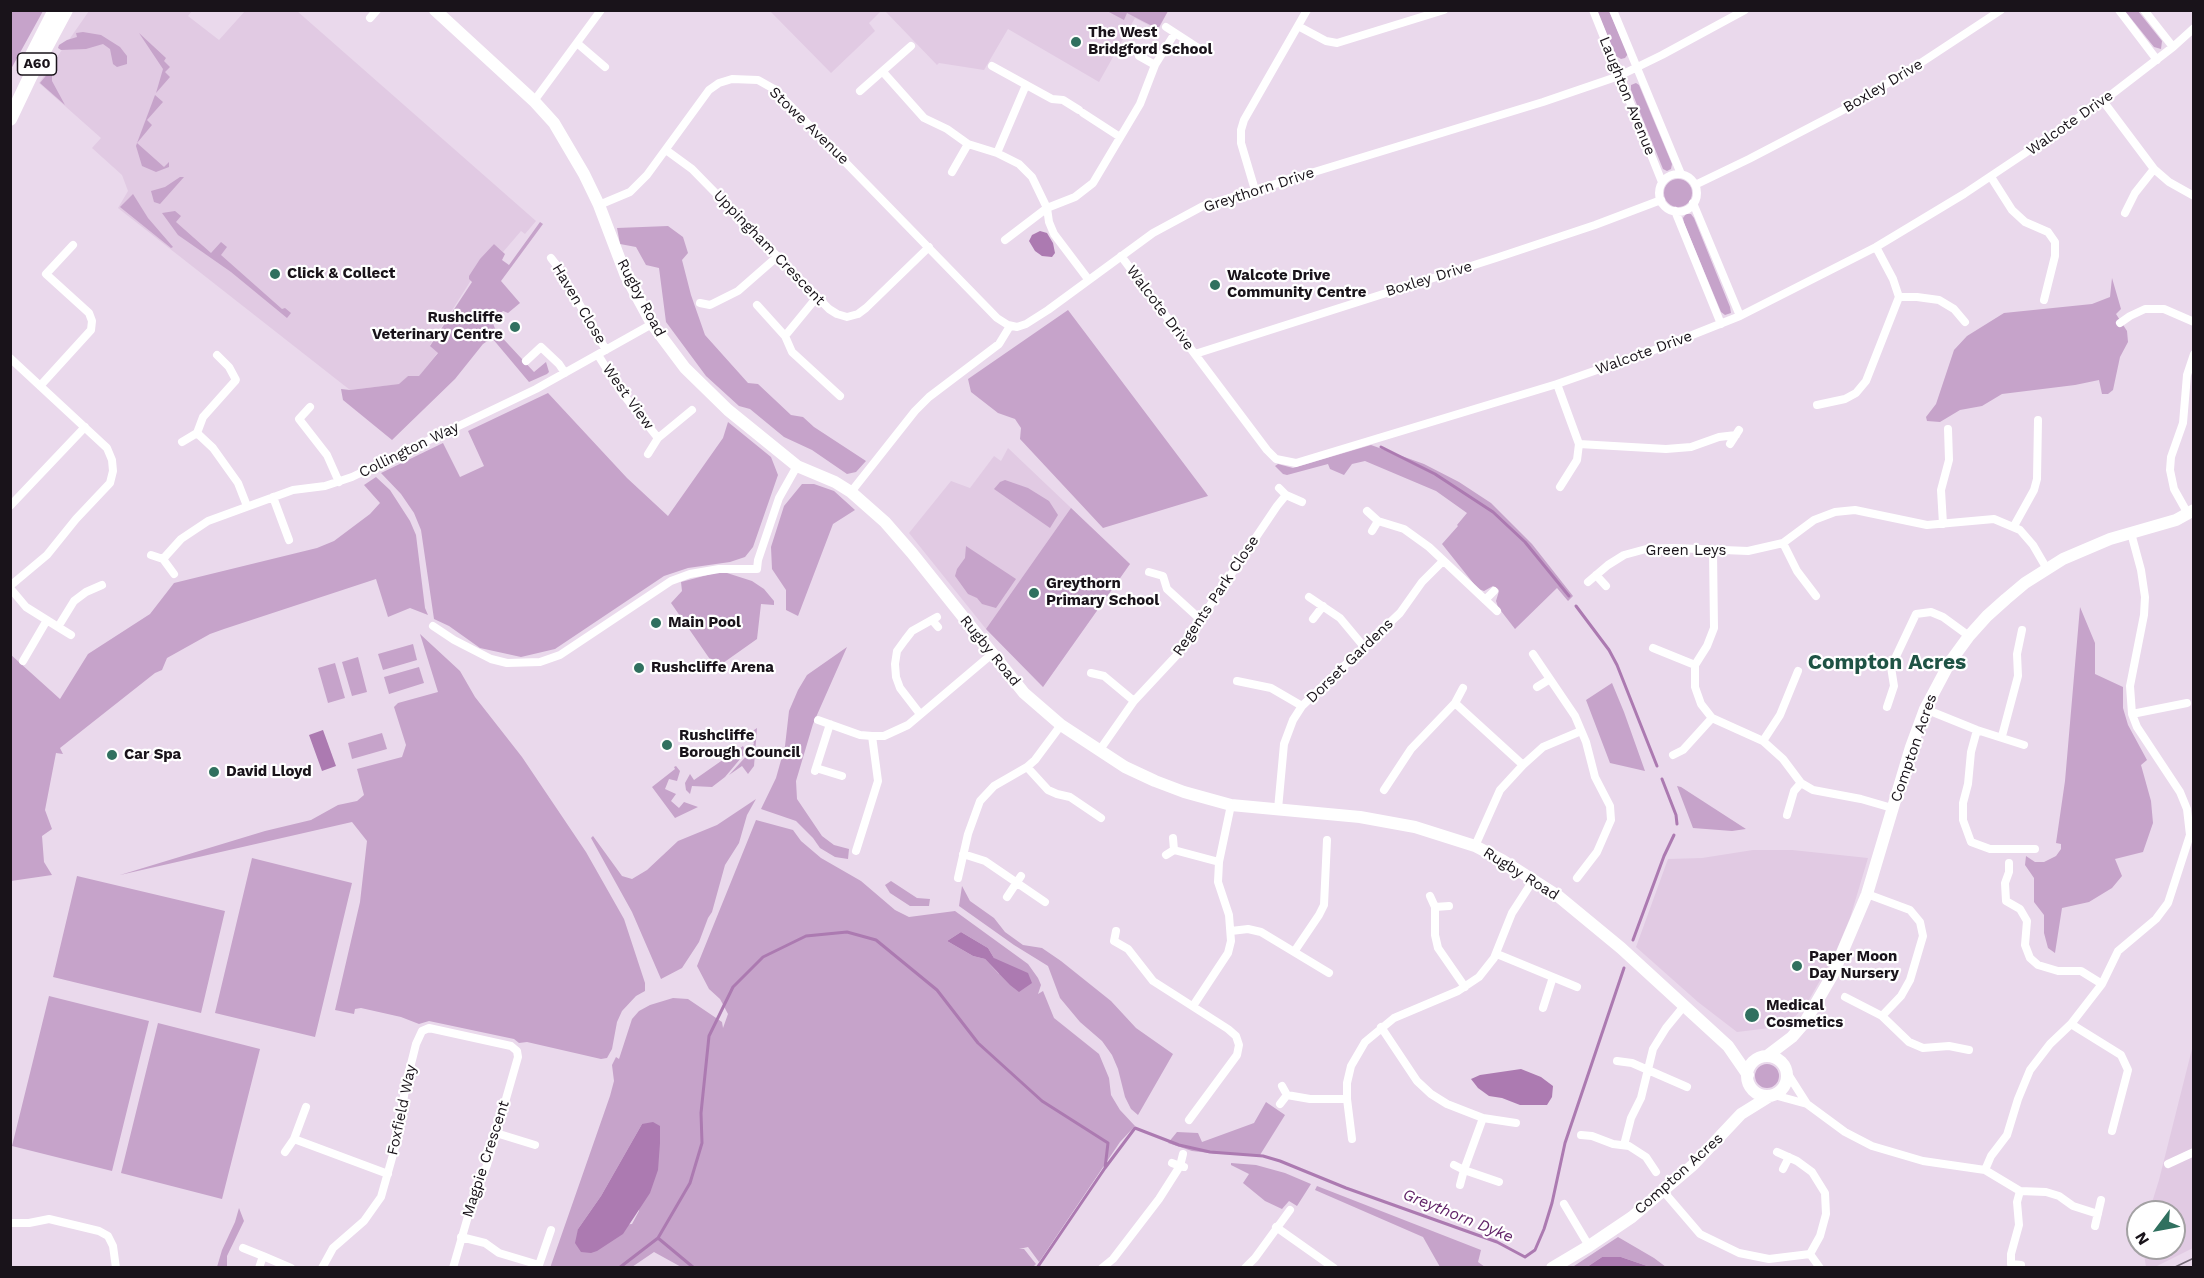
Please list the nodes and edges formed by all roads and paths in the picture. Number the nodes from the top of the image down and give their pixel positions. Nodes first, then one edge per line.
1 (55, 10) edge
2 (66, 10) edge
3 (377, 10) edge
4 (435, 10) edge
5 (601, 10) edge
6 (1307, 10) edge
7 (1444, 10) edge
8 (1593, 10) edge
9 (1613, 10) edge
10 (1745, 10) edge
11 (2001, 10) edge
12 (2119, 10) edge
13 (2144, 10) edge
14 (370, 18) dead end
15 (1298, 26) junction
16 (1166, 27) dead end
17 (2193, 28) edge
18 (1175, 33) junction
19 (577, 43) junction
20 (911, 46) dead end
21 (2173, 47) junction
22 (1203, 51) dead end
23 (1139, 56) dead end
24 (2157, 60) junction
25 (1155, 65) junction
26 (992, 66) dead end
27 (605, 68) dead end
28 (1637, 68) junction
29 (883, 72) junction
30 (1619, 76) junction
31 (1026, 85) junction
32 (860, 91) dead end
33 (10, 100) edge
34 (534, 100) junction
35 (2103, 101) junction
36 (10, 118) edge
37 (1120, 137) junction
38 (968, 144) junction
39 (666, 150) junction
40 (997, 153) junction
41 (2154, 170) junction
42 (952, 172) dead end
43 (1681, 174) junction
44 (1991, 177) junction
45 (1662, 182) junction
46 (1695, 184) junction
47 (1255, 190) junction
48 (2193, 196) edge
49 (1661, 200) junction
50 (1693, 203) junction
51 (599, 205) junction
52 (1047, 208) junction
53 (1675, 211) junction
54 (2125, 213) dead end
55 (1005, 240) dead end
56 (73, 245) dead end
57 (929, 247) junction
58 (1876, 247) junction
59 (778, 256) junction
60 (1121, 256) junction
61 (551, 258) dead end
62 (1088, 279) junction
63 (817, 297) junction
64 (1899, 297) junction
65 (2044, 300) dead end
66 (700, 303) dead end
67 (757, 305) dead end
68 (1740, 316) junction
69 (1965, 322) dead end
70 (2193, 322) edge
71 (652, 324) junction
72 (1721, 324) junction
73 (2120, 324) dead end
74 (1010, 326) junction
75 (785, 336) junction
76 (602, 352) junction
77 (1195, 354) junction
78 (2193, 354) edge
79 (217, 355) dead end
80 (10, 358) edge
81 (526, 361) dead end
82 (565, 373) junction
83 (1557, 384) junction
84 (40, 386) junction
85 (1825, 393) dead end
86 (840, 396) dead end
87 (310, 407) dead end
88 (692, 410) dead end
89 (2038, 420) dead end
90 (85, 427) junction
91 (1948, 429) dead end
92 (197, 433) junction
93 (658, 438) junction
94 (182, 441) dead end
95 (1579, 444) junction
96 (1730, 444) dead end
97 (648, 454) dead end
98 (797, 466) junction
99 (339, 482) junction
100 (1560, 487) dead end
101 (1279, 488) dead end
102 (851, 492) junction
103 (1286, 495) junction
104 (273, 497) junction
105 (1302, 502) dead end
106 (10, 506) edge
107 (247, 506) junction
108 (1367, 511) dead end
109 (2191, 512) edge
110 (1378, 521) junction
111 (1943, 524) junction
112 (2014, 526) junction
113 (1372, 531) dead end
114 (2132, 533) junction
115 (289, 540) dead end
116 (1783, 543) junction
117 (1713, 551) junction
118 (151, 555) dead end
119 (163, 559) junction
120 (1443, 561) junction
121 (2047, 569) junction
122 (1149, 572) dead end
123 (174, 574) dead end
124 (1596, 575) junction
125 (1588, 582) dead end
126 (102, 585) dead end
127 (1606, 586) dead end
128 (10, 587) edge
129 (1494, 591) dead end
130 (1816, 596) dead end
131 (1309, 597) dead end
132 (1485, 600) junction
133 (1323, 606) junction
134 (1497, 611) dead end
135 (1313, 619) dead end
136 (47, 620) junction
137 (1201, 620) junction
138 (936, 621) dead end
139 (434, 626) dead end
140 (58, 627) junction
141 (2022, 630) dead end
142 (71, 635) dead end
143 (1970, 636) junction
144 (1365, 648) junction
145 (1653, 648) dead end
146 (992, 654) junction
147 (1533, 654) dead end
148 (23, 661) dead end
149 (1695, 665) junction
150 (1798, 671) dead end
151 (1091, 673) dead end
152 (1550, 679) junction
153 (1237, 681) dead end
154 (1537, 687) dead end
155 (1463, 688) dead end
156 (1134, 701) junction
157 (1455, 703) junction
158 (2187, 703) dead end
159 (1302, 706) junction
160 (1887, 707) dead end
161 (1925, 709) junction
162 (920, 714) junction
163 (2132, 714) junction
164 (1712, 718) junction
165 (819, 720) dead end
166 (830, 724) junction
167 (1061, 725) junction
168 (1977, 730) junction
169 (1581, 731) junction
170 (873, 736) junction
171 (2002, 736) junction
172 (1763, 741) junction
173 (2024, 745) dead end
174 (1099, 751) junction
175 (1674, 755) dead end
176 (1523, 765) junction
177 (1027, 767) junction
178 (842, 776) dead end
179 (1802, 783) junction
180 (1383, 790) dead end
181 (1231, 805) junction
182 (1892, 808) junction
183 (2190, 808) edge
184 (1278, 809) junction
185 (1787, 815) dead end
186 (1101, 818) dead end
187 (853, 820) dead end
188 (864, 823) junction
189 (1173, 838) dead end
190 (1327, 840) dead end
191 (1475, 846) junction
192 (2035, 849) dead end
193 (856, 850) dead end
194 (1174, 850) junction
195 (1326, 852) junction
196 (1336, 853) dead end
197 (963, 854) junction
198 (1166, 855) dead end
199 (1219, 862) junction
200 (2009, 863) dead end
201 (958, 878) dead end
202 (1576, 878) dead end
203 (1019, 879) junction
204 (1534, 879) junction
205 (1867, 894) junction
206 (1430, 896) dead end
207 (1007, 897) dead end
208 (1045, 902) dead end
209 (1449, 906) dead end
210 (1435, 907) junction
211 (1116, 931) dead end
212 (1231, 931) junction
213 (1294, 952) junction
214 (1497, 954) junction
215 (1329, 973) dead end
216 (1553, 977) junction
217 (2102, 984) junction
218 (1465, 987) junction
219 (1577, 987) dead end
220 (1845, 997) dead end
221 (1193, 1006) junction
222 (1684, 1006) junction
223 (1543, 1008) dead end
224 (1882, 1016) junction
225 (2071, 1024) junction
226 (1381, 1027) junction
227 (1792, 1038) junction
228 (1728, 1046) junction
229 (1969, 1050) dead end
230 (517, 1051) joint
231 (1762, 1058) junction
232 (1617, 1061) dead end
233 (1648, 1069) junction
234 (1785, 1069) junction
235 (1748, 1079) junction
236 (1282, 1086) dead end
237 (1687, 1087) dead end
238 (1287, 1095) junction
239 (1772, 1095) junction
240 (1347, 1099) junction
241 (1280, 1104) dead end
242 (1807, 1104) junction
243 (306, 1107) dead end
244 (1741, 1114) junction
245 (1483, 1118) junction
246 (1189, 1120) dead end
247 (1516, 1123) dead end
248 (2112, 1131) dead end
249 (496, 1133) junction
250 (1581, 1135) dead end
251 (294, 1139) junction
252 (1352, 1139) dead end
253 (536, 1145) dead end
254 (1624, 1145) junction
255 (285, 1152) dead end
256 (1777, 1152) dead end
257 (2193, 1152) edge
258 (1183, 1154) dead end
259 (1789, 1157) junction
260 (2168, 1164) dead end
261 (1454, 1165) dead end
262 (1783, 1169) dead end
263 (1464, 1170) junction
264 (1985, 1170) junction
265 (1656, 1172) dead end
266 (388, 1174) junction
267 (1500, 1182) dead end
268 (1460, 1185) dead end
269 (2020, 1191) junction
270 (1664, 1192) junction
271 (2101, 1200) dead end
272 (1564, 1204) dead end
273 (1290, 1210) dead end
274 (2098, 1214) junction
275 (10, 1222) edge
276 (2095, 1226) dead end
277 (1276, 1227) junction
278 (551, 1230) dead end
279 (461, 1237) junction
280 (1589, 1246) junction
281 (243, 1248) dead end
282 (1810, 1254) junction
283 (263, 1256) junction
284 (1755, 1258) junction
285 (2022, 1265) dead end
286 (538, 1266) edge
287 (116, 1268) edge
288 (259, 1268) edge
289 (291, 1268) edge
290 (322, 1268) edge
291 (453, 1268) edge
292 (1102, 1268) edge
293 (1245, 1268) edge
294 (1334, 1268) edge
295 (1552, 1268) edge
296 (1752, 1268) edge
297 (1820, 1268) edge

1 - 33 main road, A60
2 - 36 main road, A60
3 - 14 street
4 - 34 street, Rugby Road
5 - 19 street
6 - 15 street
7 - 15 street
8 - 30 street, Laughton Avenue
9 - 28 street, Laughton Avenue
10 - 28 street, Greythorn Drive
11 - 46 street, Boxley Drive
12 - 24 street
13 - 21 street
15 - 47 street
16 - 18 street
17 - 21 street, Walcote Drive
18 - 22 street
18 - 25 street
19 - 27 street
19 - 34 street
20 - 29 street
21 - 24 street, Walcote Drive
23 - 25 street
24 - 35 street, Walcote Drive
25 - 37 street
26 - 31 street
28 - 30 street, Greythorn Drive
28 - 43 street, Laughton Avenue
29 - 32 street
29 - 38 street
30 - 45 street, Laughton Avenue
30 - 47 street, Greythorn Drive
31 - 37 street
31 - 40 street
34 - 51 street, Rugby Road
35 - 41 street
35 - 44 street, Walcote Drive
37 - 52 street
38 - 40 street
38 - 42 street
39 - 51 street, Stowe Avenue
39 - 57 street, Stowe Avenue
39 - 59 street, Uppingham Crescent
40 - 52 street
41 - 48 street
41 - 54 street
43 - 45 street
43 - 46 street
44 - 58 street, Walcote Drive
44 - 65 street
45 - 49 street, Laughton Avenue
46 - 50 street
47 - 60 street, Greythorn Drive
49 - 53 street
49 - 77 street, Boxley Drive
50 - 53 street
50 - 68 street
51 - 71 street, Rugby Road
52 - 55 street
52 - 62 street
53 - 72 street
56 - 84 street
57 - 63 street, Uppingham Crescent
57 - 74 street, Stowe Avenue
58 - 64 street
58 - 68 street, Walcote Drive
59 - 63 street, Uppingham Crescent
59 - 66 street
60 - 62 street, Greythorn Drive
60 - 77 street, Walcote Drive
61 - 76 street, Haven Close
62 - 74 street, Greythorn Drive
63 - 75 street
64 - 69 street
64 - 85 street
67 - 75 street
68 - 72 street, Walcote Drive
70 - 73 street
71 - 76 street, Collington Way
71 - 98 street, Rugby Road
72 - 83 street, Walcote Drive
74 - 102 street
75 - 86 street
76 - 82 street, Collington Way
76 - 93 street, West View
77 - 83 street, Walcote Drive
78 - 109 street
79 - 92 street
80 - 84 street
81 - 82 street
82 - 99 street, Collington Way
83 - 95 street
84 - 90 street
87 - 99 street
88 - 93 street, West View
89 - 112 street
90 - 106 street
90 - 128 street
91 - 111 street
92 - 94 street
92 - 107 street
93 - 97 street, West View
95 - 96 street
95 - 100 street
98 - 102 street, Rugby Road
98 - 139 street
99 - 104 street, Collington Way
101 - 103 street
102 - 146 street, Rugby Road
103 - 105 street
103 - 137 street, Regents Park Close
104 - 107 street, Collington Way
104 - 115 street
107 - 119 street, Collington Way
108 - 110 street
109 - 114 street, Compton Acres
110 - 113 street
110 - 120 street
111 - 112 street, Green Leys
111 - 116 street, Green Leys
112 - 121 street
114 - 121 street, Compton Acres
114 - 163 street
116 - 117 street, Green Leys
116 - 130 street
117 - 124 street, Green Leys
117 - 149 street
118 - 119 street
119 - 123 street
120 - 132 street
120 - 144 street, Dorset Gardens
121 - 143 street, Compton Acres
122 - 137 street
124 - 125 street, Green Leys
124 - 127 street
126 - 140 street
128 - 136 street
129 - 132 street
131 - 133 street
132 - 134 street
133 - 135 street
133 - 144 street
136 - 140 street
136 - 148 street
137 - 156 street, Regents Park Close
138 - 162 street
140 - 142 street
141 - 171 street
143 - 160 street
143 - 161 street, Compton Acres
144 - 159 street, Dorset Gardens
145 - 149 street
146 - 162 street
146 - 167 street, Rugby Road
147 - 152 street
149 - 164 street
150 - 172 street
151 - 156 street
152 - 154 street
152 - 169 street
153 - 159 street
155 - 157 street
156 - 174 street, Regents Park Close
157 - 176 street
157 - 180 street
158 - 163 street
159 - 184 street, Dorset Gardens
161 - 168 street
161 - 182 street, Compton Acres
162 - 170 street
163 - 183 street
164 - 172 street
164 - 175 street
165 - 166 street
166 - 170 street
166 - 178 street
167 - 174 street, Rugby Road
167 - 177 street
168 - 171 street
168 - 192 street
169 - 176 street
169 - 202 street
170 - 188 street
171 - 173 street
172 - 179 street
174 - 181 street, Rugby Road
176 - 191 street
177 - 186 street
177 - 197 street
179 - 182 street
179 - 185 street
181 - 184 street, Rugby Road
181 - 199 street
182 - 205 street, Compton Acres
183 - 217 street
184 - 191 street, Rugby Road
187 - 188 street
188 - 193 street
189 - 194 street
190 - 195 street
191 - 204 street, Rugby Road
194 - 198 street
194 - 199 street
195 - 196 street
195 - 213 street
197 - 201 street
197 - 203 street
199 - 212 street
200 - 217 street
203 - 207 street
203 - 208 street
204 - 214 street
204 - 222 street, Rugby Road
205 - 224 street
205 - 227 street, Compton Acres
206 - 210 street
209 - 210 street
210 - 218 street
211 - 221 street
212 - 213 street
212 - 221 street
213 - 215 street
214 - 216 street
214 - 218 street
216 - 219 street
216 - 223 street
217 - 225 street
218 - 226 street
220 - 224 street
221 - 246 street
222 - 228 street, Rugby Road
222 - 233 street
224 - 229 street
225 - 248 street
225 - 264 street
226 - 240 street
226 - 245 street
227 - 231 street, Compton Acres
227 - 234 street, Compton Acres
228 - 231 street, Rugby Road
228 - 235 street, Rugby Road
230 - 249 street, Magpie Crescent
230 - 266 street, Foxfield Way
231 - 234 street
231 - 235 street
232 - 233 street
233 - 237 street
233 - 254 street
234 - 239 street
234 - 242 street
235 - 239 street
235 - 244 street, Compton Acres
236 - 238 street
238 - 240 street
238 - 241 street
239 - 242 street
239 - 244 street, Compton Acres
240 - 252 street
242 - 264 street
243 - 251 street
244 - 270 street, Compton Acres
245 - 247 street
245 - 263 street
249 - 253 street
249 - 279 street, Magpie Crescent
250 - 254 street
251 - 255 street
251 - 266 street
254 - 265 street
256 - 259 street
257 - 260 street
258 - 292 street
259 - 262 street
259 - 282 street
261 - 263 street
263 - 267 street
263 - 268 street
264 - 269 street
266 - 290 street, Foxfield Way
269 - 274 street
269 - 285 street
270 - 280 street, Compton Acres
270 - 284 street
271 - 274 street
272 - 280 street
273 - 277 street
274 - 276 street
275 - 287 street
277 - 293 street
277 - 294 street
278 - 286 street
279 - 286 street
279 - 291 street, Magpie Crescent
280 - 295 street, Compton Acres
281 - 283 street
282 - 284 street
282 - 297 street
283 - 288 street
283 - 289 street
284 - 296 street

